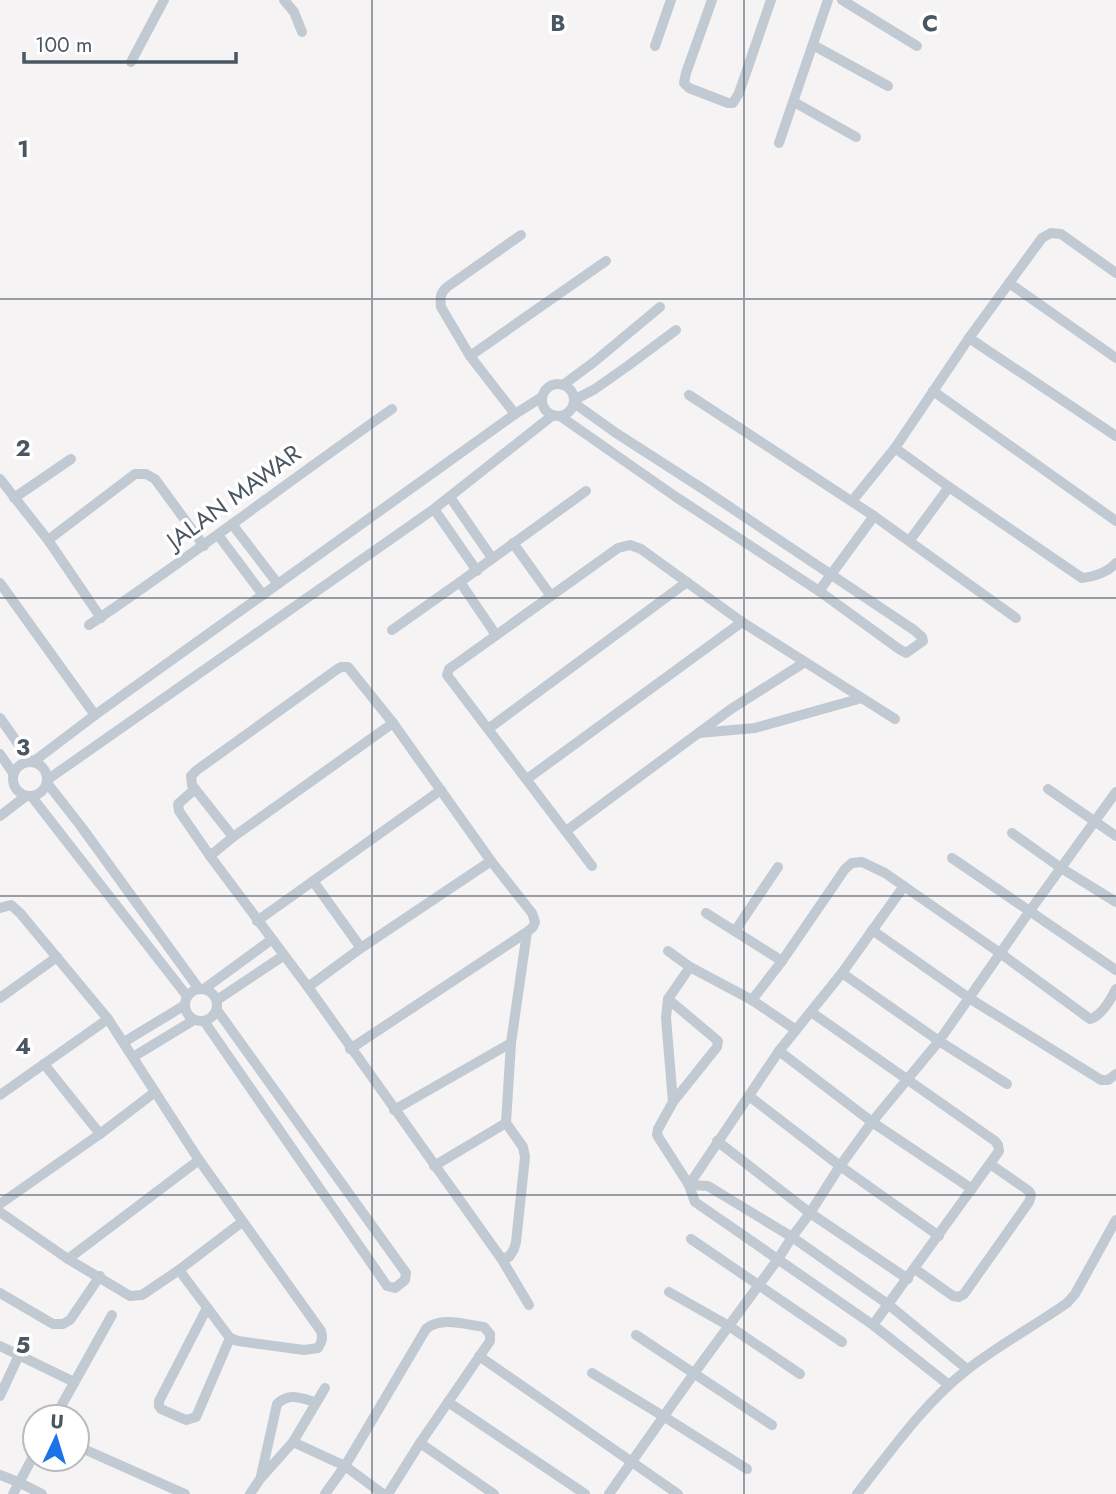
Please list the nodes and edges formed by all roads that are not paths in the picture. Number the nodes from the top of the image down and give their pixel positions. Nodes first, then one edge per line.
1 (164, 0) edge
2 (284, 0) edge
3 (671, 0) edge
4 (712, 0) edge
5 (771, 0) edge
6 (828, 0) edge
7 (842, 0) edge
8 (302, 32) dead end
9 (655, 46) dead end
10 (813, 46) junction
11 (917, 46) dead end
12 (131, 62) dead end
13 (888, 86) dead end
14 (794, 102) junction
15 (856, 137) dead end
16 (779, 143) dead end
17 (521, 235) dead end
18 (606, 261) dead end
19 (1116, 273) edge
20 (1009, 283) junction
21 (660, 307) dead end
22 (676, 330) dead end
23 (969, 338) junction
24 (470, 356) junction
25 (1116, 358) edge
26 (562, 385) junction
27 (933, 391) junction
28 (689, 395) dead end
29 (542, 397) junction
30 (574, 401) junction
31 (392, 409) dead end
32 (515, 414) junction
33 (557, 415) junction
34 (1116, 436) edge
35 (895, 447) junction
36 (71, 459) dead end
37 (0, 479) edge
38 (948, 487) junction
39 (586, 491) dead end
40 (450, 497) junction
41 (14, 498) junction
42 (853, 500) junction
43 (434, 509) junction
44 (874, 516) junction
45 (1116, 521) edge
46 (232, 524) junction
47 (218, 535) junction
48 (48, 540) junction
49 (910, 540) junction
50 (513, 543) junction
51 (204, 546) junction
52 (492, 558) junction
53 (1116, 563) edge
54 (477, 571) junction
55 (831, 575) junction
56 (460, 582) junction
57 (687, 582) junction
58 (0, 583) edge
59 (278, 584) junction
60 (818, 591) junction
61 (263, 595) junction
62 (551, 596) junction
63 (101, 618) junction
64 (1016, 618) dead end
65 (742, 622) junction
66 (89, 625) dead end
67 (392, 630) dead end
68 (496, 635) junction
69 (805, 662) junction
70 (862, 698) junction
71 (95, 715) junction
72 (0, 718) edge
73 (895, 719) dead end
74 (393, 723) junction
75 (488, 729) junction
76 (699, 733) junction
77 (0, 754) edge
78 (32, 762) junction
79 (13, 774) junction
80 (527, 779) junction
81 (47, 781) junction
82 (0, 783) edge
83 (195, 789) junction
84 (1048, 789) dead end
85 (441, 790) junction
86 (1116, 792) edge
87 (29, 797) junction
88 (0, 816) edge
89 (1094, 822) junction
90 (566, 831) junction
91 (1012, 833) dead end
92 (1116, 836) edge
93 (233, 837) junction
94 (210, 856) junction
95 (952, 858) dead end
96 (491, 861) junction
97 (592, 866) dead end
98 (778, 867) dead end
99 (1061, 868) junction
100 (313, 881) junction
101 (904, 886) junction
102 (1116, 902) edge
103 (0, 908) edge
104 (1029, 912) junction
105 (706, 913) dead end
106 (257, 921) junction
107 (872, 930) junction
108 (736, 931) junction
109 (527, 932) junction
110 (271, 940) junction
111 (361, 948) junction
112 (668, 951) dead end
113 (1000, 953) junction
114 (283, 956) junction
115 (57, 957) junction
116 (782, 961) junction
117 (690, 967) junction
118 (1116, 970) edge
119 (842, 973) junction
120 (308, 987) junction
121 (202, 989) junction
122 (1114, 996) edge
123 (0, 998) edge
124 (969, 998) junction
125 (668, 999) junction
126 (186, 1000) junction
127 (751, 1000) junction
128 (217, 1005) junction
129 (811, 1013) junction
130 (108, 1019) junction
131 (199, 1021) junction
132 (796, 1030) junction
133 (939, 1041) junction
134 (124, 1042) junction
135 (511, 1043) junction
136 (350, 1049) junction
137 (779, 1051) junction
138 (133, 1057) junction
139 (44, 1064) junction
140 (1116, 1074) edge
141 (906, 1079) junction
142 (1007, 1084) dead end
143 (155, 1092) junction
144 (0, 1095) edge
145 (749, 1096) junction
146 (673, 1102) junction
147 (394, 1110) junction
148 (872, 1122) junction
149 (506, 1123) junction
150 (100, 1134) junction
151 (717, 1142) junction
152 (199, 1160) junction
153 (990, 1164) junction
154 (434, 1166) junction
155 (840, 1166) junction
156 (689, 1185) junction
157 (972, 1189) junction
158 (0, 1204) edge
159 (0, 1212) edge
160 (810, 1213) junction
161 (1116, 1220) edge
162 (242, 1222) junction
163 (939, 1236) junction
164 (792, 1237) junction
165 (691, 1239) dead end
166 (501, 1258) junction
167 (68, 1259) junction
168 (778, 1259) junction
169 (915, 1269) junction
170 (179, 1270) junction
171 (100, 1276) junction
172 (908, 1279) junction
173 (760, 1285) junction
174 (669, 1292) dead end
175 (0, 1293) edge
176 (889, 1304) junction
177 (529, 1305) dead end
178 (207, 1308) junction
179 (112, 1315) dead end
180 (873, 1325) junction
181 (729, 1326) junction
182 (636, 1335) dead end
183 (230, 1338) junction
184 (842, 1342) dead end
185 (0, 1346) edge
186 (19, 1355) junction
187 (479, 1356) junction
188 (967, 1370) junction
189 (695, 1372) junction
190 (592, 1373) dead end
191 (800, 1374) dead end
192 (74, 1382) junction
193 (948, 1385) junction
194 (325, 1388) dead end
195 (0, 1396) edge
196 (315, 1402) junction
197 (447, 1402) junction
198 (63, 1403) edge
199 (663, 1416) junction
200 (772, 1425) dead end
201 (293, 1442) junction
202 (420, 1443) junction
203 (91, 1452) edge
204 (631, 1462) junction
205 (345, 1466) junction
206 (747, 1469) dead end
207 (23, 1473) edge
208 (0, 1475) edge
209 (260, 1479) junction
210 (18, 1482) junction
211 (13, 1494) edge
212 (42, 1494) edge
213 (185, 1494) edge
214 (250, 1494) edge
215 (325, 1494) edge
216 (386, 1494) edge
217 (494, 1494) edge
218 (585, 1494) edge
219 (609, 1494) edge
220 (678, 1494) edge
221 (857, 1494) edge

1 - 12 street
2 - 8 street
3 - 9 street
4 - 5 street
6 - 10 street
7 - 11 street
10 - 13 street
10 - 14 street
14 - 15 street
14 - 16 street
17 - 24 street
18 - 24 street
19 - 20 street
20 - 23 street
20 - 25 street
21 - 26 street
22 - 30 street
23 - 27 street
23 - 34 street
24 - 32 street
26 - 29 street
26 - 30 street
27 - 35 street
27 - 45 street
28 - 42 street
29 - 32 street
29 - 33 street
30 - 33 street
30 - 55 street
31 - 46 street, JALAN MAWAR
32 - 59 street
33 - 40 street
33 - 60 street
35 - 38 street
35 - 42 street
36 - 41 street
37 - 41 street
38 - 49 street
38 - 53 street
39 - 50 street
40 - 43 street
40 - 52 street
41 - 48 street
42 - 44 street
43 - 54 street
43 - 81 street
44 - 49 street
44 - 55 street
46 - 47 street, JALAN MAWAR
46 - 59 street
47 - 51 street, JALAN MAWAR
47 - 61 street
48 - 51 street
48 - 63 street
49 - 64 street
50 - 52 street
50 - 62 street
51 - 63 street, JALAN MAWAR
52 - 54 street
54 - 56 street
55 - 60 street
55 - 60 street
56 - 67 street
56 - 68 street
57 - 62 street
57 - 65 street
57 - 75 street
58 - 71 street
59 - 61 street
61 - 71 street
62 - 68 street
63 - 66 street, JALAN MAWAR
65 - 69 street
65 - 80 street
68 - 75 street
69 - 70 street
69 - 76 street
70 - 73 street
70 - 76 street
71 - 78 street
72 - 78 street
74 - 83 street
74 - 85 street
74 - 93 street
75 - 80 street
76 - 90 street
77 - 79 street
78 - 79 street
78 - 81 street
79 - 82 street
79 - 87 street
80 - 90 street
81 - 87 street
81 - 121 street
83 - 93 street
83 - 94 street
84 - 89 street
85 - 96 street
85 - 100 street
86 - 89 street
87 - 88 street
87 - 126 street
89 - 92 street
89 - 99 street
90 - 97 street
91 - 99 street
93 - 94 street
94 - 106 street
95 - 104 street
96 - 109 street
96 - 111 street
98 - 108 street
99 - 102 street
99 - 104 street
100 - 106 street
100 - 111 street
101 - 107 street
101 - 113 street
101 - 116 street
103 - 115 street
104 - 113 street
104 - 118 street
105 - 108 street
106 - 110 street
107 - 119 street
107 - 124 street
108 - 116 street
109 - 135 street
109 - 136 street
110 - 114 street
110 - 121 street
111 - 120 street
112 - 117 street
113 - 122 street
113 - 124 street
114 - 120 street
114 - 128 street
115 - 123 street
115 - 130 street
116 - 127 street
117 - 125 street
117 - 127 street
119 - 129 street
119 - 133 street
120 - 136 street
121 - 126 street
121 - 128 street
124 - 133 street
124 - 140 street
125 - 146 street
125 - 146 street
126 - 131 street
126 - 134 street
127 - 132 street
128 - 131 street
128 - 131 street
129 - 132 street
129 - 141 street
130 - 134 street
130 - 139 street
131 - 138 street
132 - 137 street
133 - 141 street
133 - 142 street
134 - 138 street
135 - 147 street
135 - 149 street
136 - 147 street
137 - 145 street
137 - 148 street
138 - 143 street
139 - 144 street
139 - 150 street
141 - 148 street
141 - 153 street
143 - 150 street
143 - 152 street
145 - 151 street
145 - 155 street
146 - 156 street
147 - 154 street
148 - 155 street
148 - 157 street
149 - 154 street
149 - 166 street
150 - 158 street
151 - 156 street
151 - 160 street
152 - 162 street
152 - 167 street
153 - 157 street
153 - 169 street
154 - 166 street
155 - 160 street
155 - 163 street
156 - 164 street
156 - 168 street
157 - 163 street
159 - 167 street
160 - 164 street
160 - 172 street
161 - 188 street
162 - 170 street
162 - 183 street
163 - 169 street
164 - 168 street
164 - 176 street
165 - 173 street
166 - 177 street
167 - 171 street
168 - 173 street
168 - 180 street
169 - 172 street
170 - 171 street
170 - 178 street
171 - 175 street
172 - 176 street
173 - 181 street
173 - 184 street
174 - 181 street
176 - 180 street
176 - 188 street
178 - 183 street
178 - 183 street
179 - 192 street
180 - 193 street
181 - 189 street
181 - 191 street
182 - 189 street
185 - 186 street
186 - 192 street
186 - 195 street
187 - 197 street
187 - 204 street
187 - 205 street
188 - 193 street
189 - 199 street
189 - 200 street
190 - 199 street
192 - 198 street
193 - 221 street
194 - 196 street
196 - 201 street
196 - 209 street
197 - 202 street
197 - 218 street
199 - 204 street
199 - 206 street
201 - 205 street
201 - 209 street
202 - 216 street
202 - 217 street
203 - 213 street
204 - 219 street
204 - 220 street
205 - 215 street
205 - 216 street
207 - 210 street
208 - 210 street
209 - 214 street
210 - 211 street
210 - 212 street

